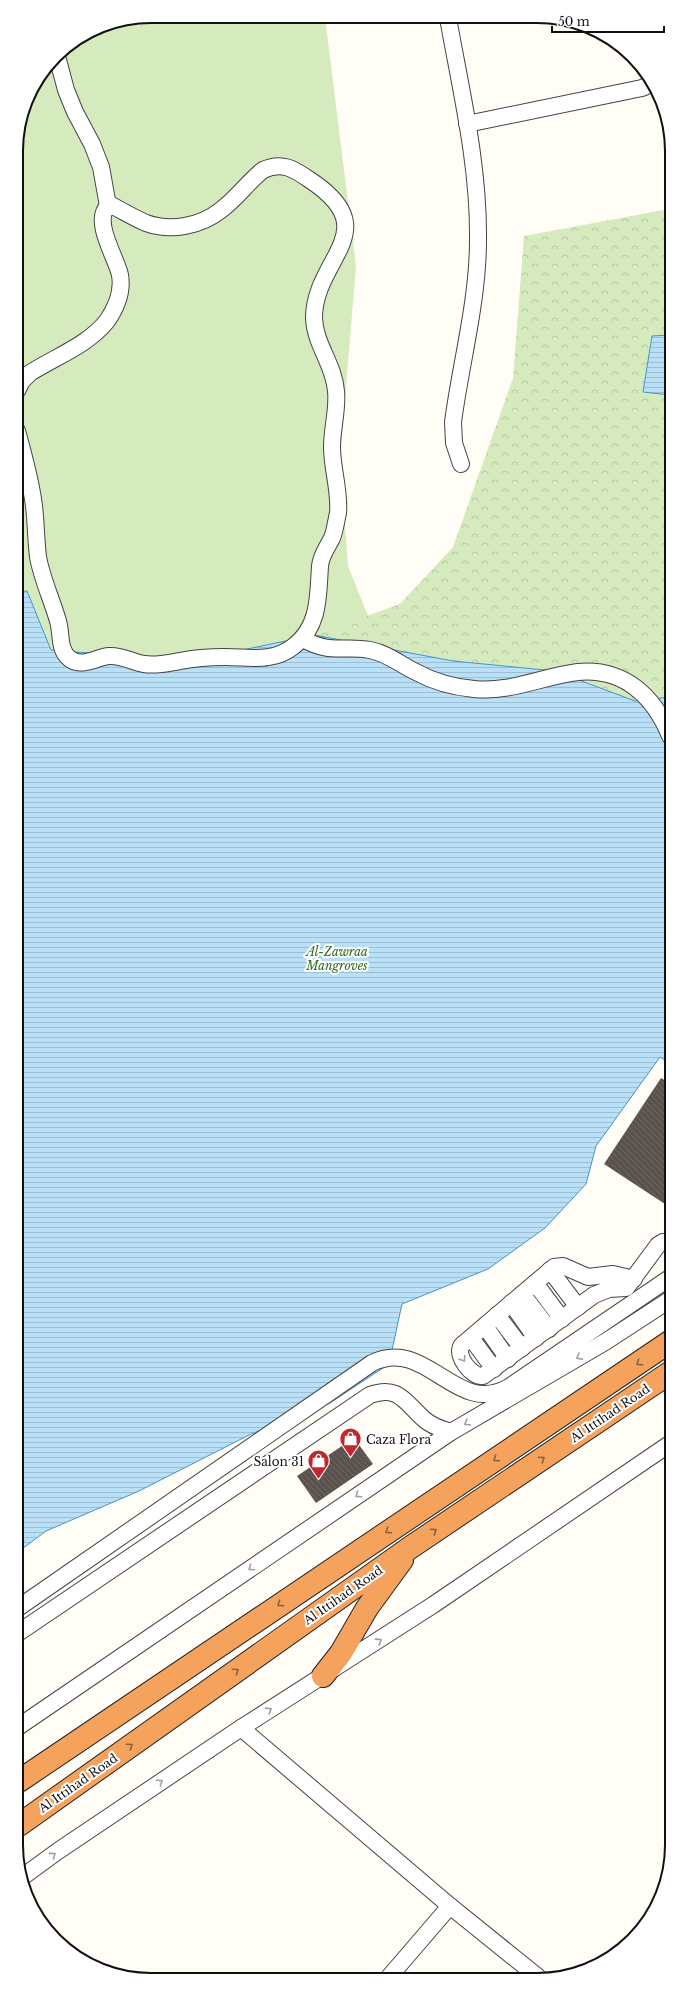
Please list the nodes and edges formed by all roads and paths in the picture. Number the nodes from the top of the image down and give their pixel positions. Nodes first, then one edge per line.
1 (449, 23) edge
2 (59, 63) edge
3 (647, 86) edge
4 (467, 124) junction
5 (108, 206) junction
6 (23, 379) edge
7 (23, 455) edge
8 (461, 464) dead end
9 (303, 639) junction
10 (665, 724) edge
11 (665, 1242) edge
12 (568, 1267) junction
13 (550, 1270) junction
14 (665, 1281) edge
15 (535, 1283) junction
16 (629, 1286) junction
17 (594, 1295) junction
18 (517, 1298) junction
19 (641, 1299) junction
20 (665, 1302) edge
21 (665, 1303) edge
22 (578, 1307) junction
23 (497, 1315) junction
24 (562, 1319) junction
25 (608, 1320) junction
26 (485, 1326) junction
27 (542, 1333) junction
28 (605, 1342) junction
29 (665, 1345) edge
30 (522, 1348) junction
31 (508, 1359) junction
32 (665, 1376) edge
33 (415, 1410) junction
34 (451, 1432) junction
35 (430, 1446) junction
36 (665, 1447) edge
37 (410, 1547) junction
38 (23, 1605) edge
39 (23, 1630) edge
40 (323, 1676) junction
41 (23, 1724) edge
42 (241, 1728) junction
43 (23, 1778) edge
44 (23, 1822) edge
45 (26, 1874) edge
46 (450, 1906) junction
47 (392, 1973) edge
48 (533, 1973) edge

1 - 4 street
2 - 5 street
3 - 4 street
4 - 8 street
5 - 6 street
5 - 9 street
7 - 9 street
9 - 10 street
11 - 16 street
12 - 13 street
12 - 16 street
12 - 17 street
13 - 15 street
13 - 22 street
14 - 19 street
15 - 18 street
15 - 24 street
16 - 17 street
16 - 19 street
16 - 25 street
17 - 22 street
18 - 23 street
18 - 27 street
19 - 20 street
19 - 25 street
21 - 28 street
22 - 24 street
23 - 26 street
23 - 30 street
24 - 27 street
25 - 28 street
25 - 38 street
26 - 31 street
26 - 31 street
27 - 30 street
28 -> 34 street
29 -> 43 highway
30 - 31 street
37 -> 32 highway, Al Ittihad Road
33 - 34 street
33 - 35 street
33 - 39 street
34 - 35 street
35 -> 41 street
40 -> 36 street
37 - 40 highway
44 -> 37 highway, Al Ittihad Road
42 -> 40 street
45 -> 42 street
42 - 46 street
46 - 47 street
46 - 48 street

